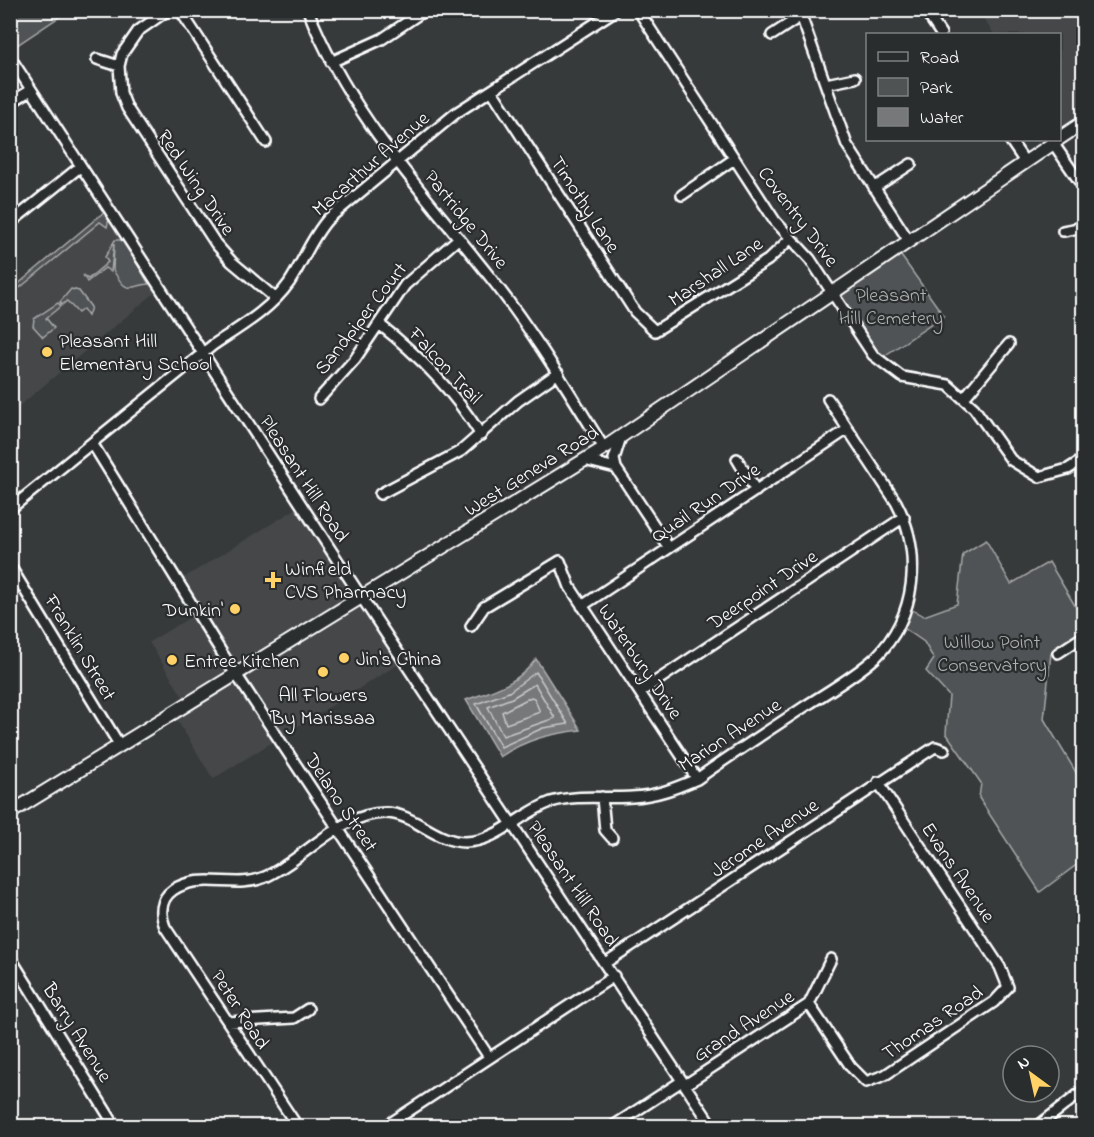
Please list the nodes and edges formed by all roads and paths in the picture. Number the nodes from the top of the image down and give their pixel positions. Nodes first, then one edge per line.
1 (168, 10) edge
2 (180, 10) edge
3 (308, 10) edge
4 (616, 10) edge
5 (638, 10) edge
6 (925, 10) edge
7 (423, 12) dead end
8 (800, 13) edge
9 (940, 33) edge
10 (772, 35) dead end
11 (10, 57) edge
12 (97, 59) dead end
13 (331, 62) junction
14 (119, 66) junction
15 (855, 78) dead end
16 (826, 84) junction
17 (32, 90) junction
18 (492, 91) junction
19 (10, 103) edge
20 (1083, 122) edge
21 (1061, 137) edge
22 (1011, 141) edge
23 (1056, 141) edge
24 (1058, 141) edge
25 (266, 142) dead end
26 (734, 159) junction
27 (1025, 162) junction
28 (396, 163) junction
29 (911, 164) dead end
30 (81, 166) junction
31 (874, 188) junction
32 (1083, 189) edge
33 (682, 195) dead end
34 (10, 223) edge
35 (1083, 227) edge
36 (1063, 231) dead end
37 (459, 238) junction
38 (791, 238) junction
39 (909, 241) junction
40 (834, 293) junction
41 (275, 298) junction
42 (379, 324) junction
43 (655, 331) joint
44 (1009, 344) dead end
45 (203, 354) junction
46 (558, 373) junction
47 (964, 398) junction
48 (319, 399) dead end
49 (828, 399) dead end
50 (848, 429) junction
51 (481, 435) junction
52 (621, 437) junction
53 (92, 442) junction
54 (604, 448) junction
55 (736, 459) dead end
56 (1083, 459) edge
57 (584, 460) junction
58 (616, 468) junction
59 (756, 491) junction
60 (380, 494) dead end
61 (10, 509) edge
62 (904, 517) junction
63 (669, 548) junction
64 (10, 566) edge
65 (362, 598) junction
66 (582, 606) junction
67 (471, 626) dead end
68 (1083, 636) edge
69 (1058, 653) dead end
70 (236, 674) junction
71 (640, 692) junction
72 (120, 746) junction
73 (944, 750) dead end
74 (697, 779) junction
75 (878, 782) junction
76 (602, 797) junction
77 (10, 813) edge
78 (512, 823) junction
79 (339, 829) junction
80 (612, 838) dead end
81 (161, 908) joint
82 (10, 957) edge
83 (831, 959) dead end
84 (605, 963) junction
85 (614, 976) junction
86 (1007, 983) joint
87 (809, 1004) junction
88 (308, 1009) dead end
89 (228, 1022) junction
90 (489, 1057) junction
91 (684, 1083) junction
92 (1083, 1090) edge
93 (115, 1126) edge
94 (297, 1126) edge
95 (386, 1126) edge
96 (613, 1126) edge
97 (712, 1126) edge
98 (1038, 1126) edge

1 - 14 street
2 - 25 street
3 - 13 street, Partridge Drive
4 - 18 street, Macarthur Avenue
5 - 26 street, Coventry Drive
6 - 9 street
7 - 13 street
8 - 10 street
8 - 16 street
11 - 17 street, Pleasant Hill Road
12 - 14 street
13 - 28 street, Partridge Drive
14 - 41 street, Red Wing Drive
15 - 16 street
16 - 31 street
17 - 19 street
17 - 30 street, Pleasant Hill Road
18 - 28 street, Macarthur Avenue
18 - 43 street, Timothy Lane
20 - 21 main road, West Geneva Road
22 - 27 street
23 - 27 main road, West Geneva Road
24 - 32 street
26 - 33 street
26 - 38 street, Coventry Drive
27 - 39 main road, West Geneva Road
28 - 37 street, Partridge Drive
28 - 41 street, Macarthur Avenue
29 - 31 street
30 - 34 street
30 - 45 street, Pleasant Hill Road
31 - 39 street
35 - 36 street
37 - 42 street, Sandpiper Court
37 - 46 street, Partridge Drive
38 - 40 street, Coventry Drive
38 - 43 street, Marshall Lane
39 - 40 main road, West Geneva Road
40 - 47 street, Coventry Drive
40 - 52 main road, West Geneva Road
41 - 45 street, Macarthur Avenue
42 - 48 street, Sandpiper Court
42 - 51 street, Falcon Trail
44 - 47 street
45 - 53 street, Macarthur Avenue
45 - 65 street, Pleasant Hill Road
46 - 51 street
46 - 54 street, Partridge Drive
47 - 56 street, Coventry Drive
49 - 50 street, Marion Avenue
50 - 59 street, Quail Run Drive
50 - 62 street, Marion Avenue
51 - 60 street
52 - 54 main road, West Geneva Road
52 - 58 street
53 - 61 street, Macarthur Avenue
53 - 70 street, Delano Street
54 - 57 main road, West Geneva Road
55 - 59 street
57 - 58 street
57 - 65 main road, West Geneva Road
58 - 63 street
59 - 63 street, Quail Run Drive
62 - 71 street, Deerpoint Drive
62 - 74 street, Marion Avenue
63 - 66 street, Quail Run Drive
64 - 72 street, Franklin Street
65 - 70 main road, West Geneva Road
65 - 78 street, Pleasant Hill Road
66 - 67 street, Waterbury Drive
66 - 71 street, Waterbury Drive
68 - 69 street
70 - 72 main road, West Geneva Road
70 - 79 street, Delano Street
71 - 74 street, Waterbury Drive
72 - 77 main road, West Geneva Road
73 - 75 street, Jerome Avenue
74 - 76 street, Marion Avenue
75 - 84 street, Jerome Avenue
75 - 86 street, Evans Avenue
76 - 78 street, Marion Avenue
76 - 80 street
78 - 79 street, Marion Avenue
78 - 84 street, Pleasant Hill Road
79 - 81 street, Marion Avenue
79 - 90 street, Delano Street
81 - 89 street, Peter Road
82 - 93 street, Barry Avenue
83 - 87 street, Grand Avenue
84 - 85 street, Pleasant Hill Road
85 - 90 street
85 - 91 street, Pleasant Hill Road
86 - 87 street, Thomas Road
87 - 91 street, Grand Avenue
88 - 89 street
89 - 94 street, Peter Road
90 - 95 street
91 - 96 street, Grand Avenue
91 - 97 street, Pleasant Hill Road
92 - 98 street

